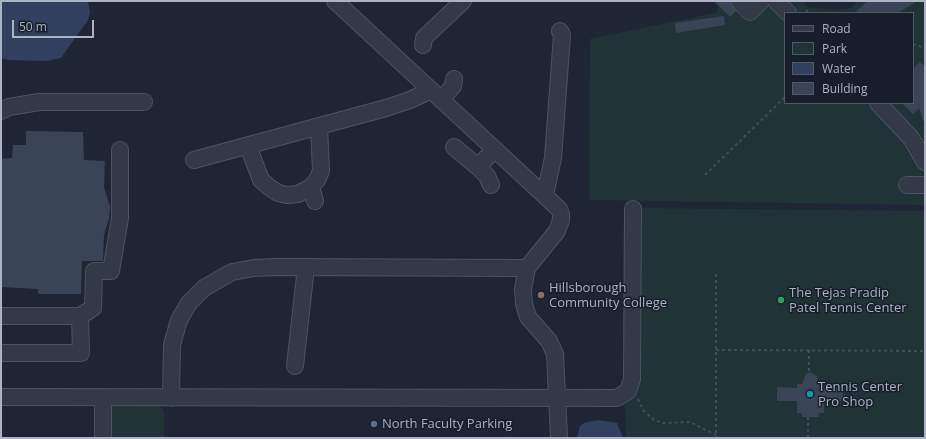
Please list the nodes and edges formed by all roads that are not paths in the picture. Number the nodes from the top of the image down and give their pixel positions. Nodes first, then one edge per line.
1 (335, 1) edge
2 (463, 1) edge
3 (739, 1) edge
4 (761, 1) edge
5 (776, 1) edge
6 (787, 12) edge
7 (560, 31) dead end
8 (423, 45) dead end
9 (454, 79) dead end
10 (436, 95) junction
11 (144, 102) dead end
12 (879, 104) edge
13 (1, 111) edge
14 (319, 126) junction
15 (248, 146) junction
16 (454, 147) dead end
17 (120, 150) dead end
18 (494, 150) junction
19 (194, 160) dead end
20 (925, 162) edge
21 (478, 167) junction
22 (491, 185) dead end
23 (907, 185) dead end
24 (925, 185) edge
25 (545, 195) junction
26 (633, 209) dead end
27 (306, 267) junction
28 (527, 268) junction
29 (1, 316) edge
30 (80, 316) junction
31 (1, 353) edge
32 (295, 366) dead end
33 (1, 397) edge
34 (103, 397) junction
35 (171, 398) junction
36 (558, 399) junction
37 (103, 438) edge
38 (559, 438) edge

1 - 10 lane
2 - 8 lane
3 - 4 lane
5 - 6 lane
7 - 25 lane
9 - 10 lane
10 - 14 lane
10 - 18 lane
11 - 13 lane
12 - 20 lane
14 - 15 lane
14 - 15 lane
15 - 19 lane
16 - 21 lane
17 - 30 lane
18 - 21 lane
18 - 25 lane
21 - 22 lane
23 - 24 lane
25 - 28 lane
26 - 36 lane
27 - 28 lane
27 - 32 lane
27 - 35 lane
28 - 36 lane
29 - 30 lane
30 - 31 lane
33 - 34 lane
34 - 35 lane
34 - 37 lane
35 - 36 lane
36 - 38 lane

